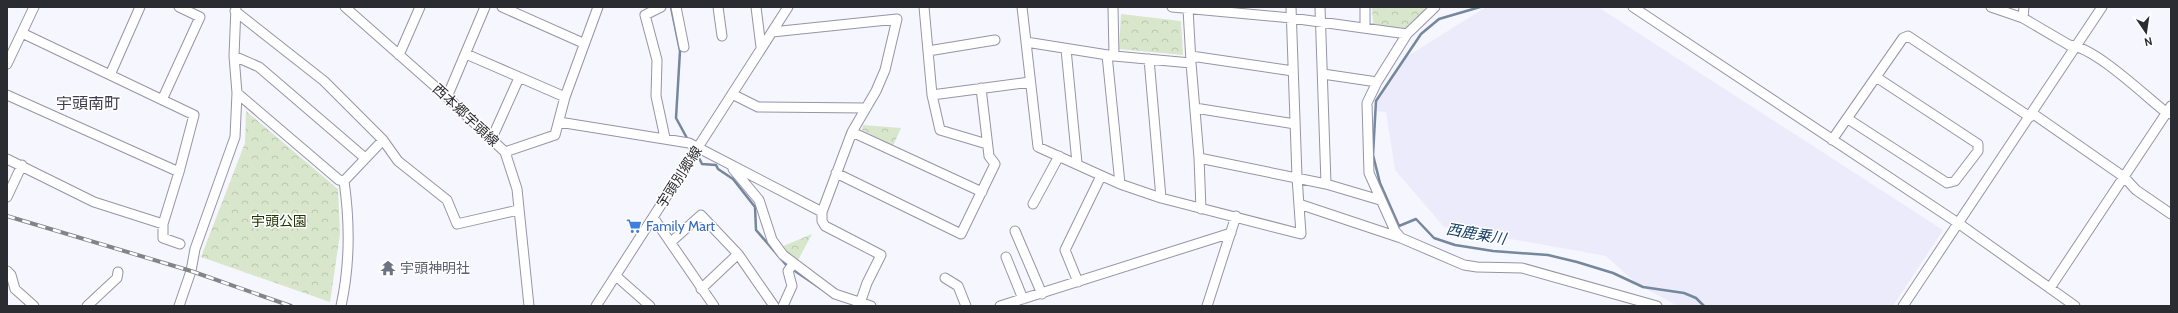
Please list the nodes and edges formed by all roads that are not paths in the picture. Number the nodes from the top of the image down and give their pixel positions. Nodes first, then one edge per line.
1 (34, 7) edge
2 (140, 7) edge
3 (180, 7) edge
4 (420, 7) edge
5 (485, 7) edge
6 (502, 7) edge
7 (598, 7) edge
8 (661, 7) edge
9 (676, 7) edge
10 (718, 7) edge
11 (756, 7) edge
12 (788, 7) edge
13 (924, 7) edge
14 (1022, 7) edge
15 (1113, 7) edge
16 (1172, 7) edge
17 (1291, 7) edge
18 (1320, 7) edge
19 (1365, 7) edge
20 (1435, 7) edge
21 (1633, 7) edge
22 (1991, 7) edge
23 (2024, 7) edge
24 (2102, 7) edge
25 (1188, 8) junction
26 (235, 9) edge
27 (351, 9) edge
28 (1291, 18) junction
29 (2023, 18) junction
30 (1320, 22) junction
31 (1365, 27) junction
32 (772, 32) junction
33 (22, 33) junction
34 (1407, 34) junction
35 (722, 36) dead end
36 (995, 40) dead end
37 (1026, 42) junction
38 (583, 43) junction
39 (2076, 45) junction
40 (684, 47) dead end
41 (761, 47) junction
42 (1066, 49) junction
43 (928, 51) junction
44 (466, 54) junction
45 (399, 55) junction
46 (1110, 55) junction
47 (234, 56) junction
48 (1149, 59) junction
49 (1191, 59) junction
50 (7, 64) edge
51 (1293, 71) junction
52 (1323, 74) junction
53 (110, 75) junction
54 (1876, 77) junction
55 (519, 78) junction
56 (1030, 82) junction
57 (1377, 82) junction
58 (981, 88) junction
59 (237, 93) junction
60 (732, 94) junction
61 (932, 95) junction
62 (7, 96) edge
63 (447, 96) junction
64 (565, 97) junction
65 (162, 100) junction
66 (865, 108) junction
67 (1195, 108) junction
68 (2170, 111) edge
69 (2031, 115) junction
70 (1848, 119) junction
71 (559, 122) junction
72 (1295, 124) junction
73 (852, 132) junction
74 (492, 138) junction
75 (664, 138) junction
76 (382, 140) junction
77 (1832, 140) junction
78 (987, 144) junction
79 (698, 148) junction
80 (505, 152) junction
81 (1059, 156) junction
82 (365, 158) junction
83 (1199, 158) junction
84 (7, 159) edge
85 (1077, 163) junction
86 (22, 165) junction
87 (731, 166) junction
88 (179, 172) junction
89 (836, 173) junction
90 (1101, 176) junction
91 (2124, 177) junction
92 (1297, 178) junction
93 (344, 181) junction
94 (1120, 184) junction
95 (1326, 184) junction
96 (982, 192) junction
97 (7, 197) edge
98 (1161, 198) junction
99 (1380, 200) junction
100 (1033, 204) dead end
101 (1299, 204) junction
102 (1201, 209) junction
103 (518, 210) junction
104 (822, 212) junction
105 (2171, 214) edge
106 (1236, 216) junction
107 (653, 217) junction
108 (1958, 223) junction
109 (163, 224) junction
110 (1015, 230) dead end
111 (1231, 233) junction
112 (1401, 238) junction
113 (671, 242) junction
114 (180, 244) dead end
115 (738, 254) junction
116 (1006, 257) dead end
117 (790, 268) junction
118 (7, 271) edge
119 (118, 272) dead end
120 (616, 276) junction
121 (946, 278) dead end
122 (1078, 282) junction
123 (2050, 288) junction
124 (701, 289) junction
125 (11, 292) edge
126 (1042, 294) junction
127 (1023, 299) junction
128 (860, 304) edge
129 (34, 306) edge
130 (87, 306) edge
131 (179, 306) edge
132 (341, 306) edge
133 (529, 306) edge
134 (596, 306) edge
135 (650, 306) edge
136 (714, 306) edge
137 (774, 306) edge
138 (783, 306) edge
139 (871, 306) edge
140 (966, 306) edge
141 (1002, 306) edge
142 (1207, 306) edge
143 (1657, 306) edge
144 (1903, 306) edge
145 (2075, 306) edge

1 - 33 street
2 - 53 street
3 - 65 street
4 - 45 street
5 - 44 street
6 - 38 street
7 - 38 street
8 - 75 street
9 - 40 street
10 - 35 street
11 - 41 street
12 - 32 street
13 - 43 street
14 - 37 street
15 - 46 street
16 - 25 street
17 - 28 street
18 - 30 street
19 - 31 street
20 - 34 street
21 - 77 street
22 - 29 street
23 - 29 street
24 - 39 street
25 - 28 street
25 - 49 street
26 - 47 street
26 - 76 street
27 - 45 street, 西本郷宇頭線
28 - 30 street
28 - 51 street
29 - 39 street
30 - 31 street
30 - 52 street
31 - 34 street
32 - 41 street, 宇頭別郷線
32 - 66 street
33 - 50 street
33 - 53 street
34 - 57 street
36 - 43 street
37 - 42 street
37 - 56 street
38 - 64 street
39 - 68 street
39 - 69 street
41 - 60 street, 宇頭別郷線
42 - 46 street
42 - 85 street
43 - 61 street
44 - 55 street
44 - 63 street
45 - 63 street, 西本郷宇頭線
46 - 48 street
46 - 94 street
47 - 59 street
47 - 82 street
48 - 49 street
48 - 98 street
49 - 51 street
49 - 67 street
51 - 72 street
52 - 57 street
52 - 95 street
53 - 65 street
54 - 69 street
54 - 70 street
54 - 70 street
55 - 64 street
55 - 74 street
56 - 58 street
56 - 81 street
57 - 99 street
58 - 61 street
58 - 78 street
59 - 93 street
59 - 131 street
60 - 66 street
60 - 79 street, 宇頭別郷線
61 - 78 street
62 - 88 street
63 - 74 street, 西本郷宇頭線
64 - 71 street
65 - 88 street
66 - 73 street
67 - 72 street
67 - 83 street
68 - 91 street
69 - 91 street
69 - 108 street
70 - 77 street
71 - 75 street
71 - 80 street
72 - 92 street
73 - 89 street
73 - 96 street
74 - 80 street, 西本郷宇頭線
75 - 79 street
76 - 82 street
76 - 103 street
77 - 108 street
78 - 96 street
79 - 87 street
79 - 107 street, 宇頭別郷線
80 - 103 street, 西本郷宇頭線
81 - 85 street
81 - 100 street
82 - 93 street
83 - 92 street
83 - 102 street
84 - 86 street
85 - 90 street
86 - 97 street
86 - 109 street
87 - 104 street
87 - 117 street
88 - 109 street
89 - 96 street
89 - 104 street
90 - 94 street
90 - 122 street
91 - 105 street
91 - 123 street
92 - 95 street
92 - 101 street
93 - 132 street
94 - 98 street
95 - 99 street
98 - 102 street
99 - 112 street
101 - 106 street
101 - 112 street
102 - 106 street
103 - 133 street, 西本郷宇頭線
104 - 128 street
106 - 111 street
107 - 113 street
107 - 120 street, 宇頭別郷線
108 - 123 street
108 - 144 street
109 - 114 street
110 - 126 street
111 - 122 street
111 - 142 street
112 - 143 street
113 - 115 street
113 - 124 street
115 - 124 street
115 - 137 street
116 - 127 street
117 - 128 street
117 - 138 street
118 - 125 street
119 - 130 street
120 - 134 street, 宇頭別郷線
120 - 135 street
121 - 140 street
122 - 126 street
123 - 145 street
124 - 136 street
125 - 129 street
126 - 127 street
127 - 141 street
128 - 139 street

